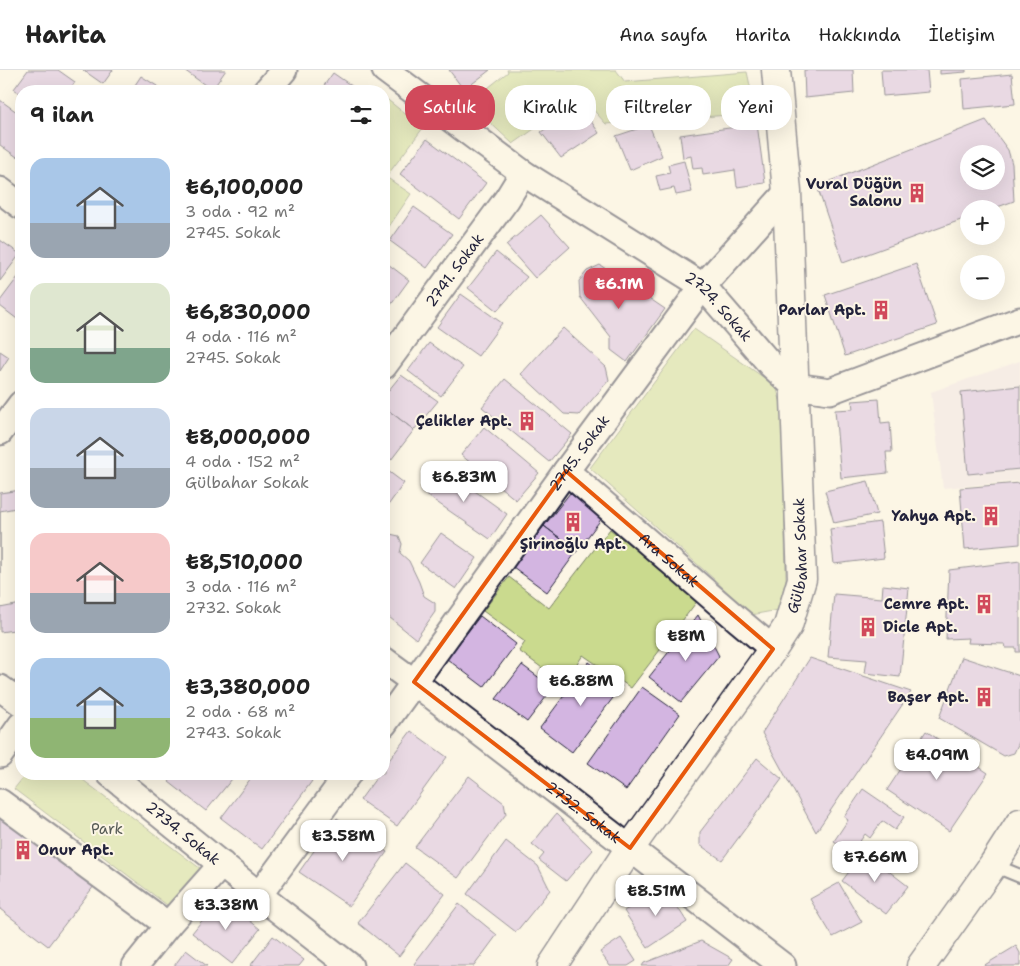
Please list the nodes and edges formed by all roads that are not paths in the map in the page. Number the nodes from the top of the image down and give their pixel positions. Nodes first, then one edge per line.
1 (284, 70) edge
2 (385, 70) edge
3 (776, 70) edge
4 (271, 85) edge
5 (523, 173) junction
6 (0, 190) edge
7 (787, 192) junction
8 (15, 201) edge
9 (703, 286) junction
10 (1020, 320) edge
11 (390, 358) edge
12 (794, 386) junction
13 (15, 412) edge
14 (0, 432) edge
15 (566, 471) junction
16 (774, 649) junction
17 (390, 664) edge
18 (414, 682) junction
19 (0, 688) edge
20 (15, 699) edge
21 (390, 716) edge
22 (15, 734) edge
23 (0, 755) edge
24 (117, 780) edge
25 (344, 780) edge
26 (0, 802) edge
27 (1020, 823) edge
28 (630, 848) junction
29 (222, 864) junction
30 (993, 865) junction
31 (1020, 876) edge
32 (259, 895) junction
33 (168, 925) junction
34 (135, 966) edge
35 (350, 966) edge
36 (552, 966) edge
37 (783, 966) edge
38 (920, 966) edge

1 - 4 street
2 - 5 street, 2724. Sokak
3 - 7 street, Gülbahar Sokak
5 - 9 street, 2724. Sokak
5 - 11 street, 2741. Sokak
6 - 8 street
7 - 9 street, 2745. Sokak
7 - 12 street, Gülbahar Sokak
9 - 12 street, 2724. Sokak
9 - 15 street, 2745. Sokak
10 - 12 street
12 - 16 street, Gülbahar Sokak
13 - 14 street
15 - 16 street, Ara Sokak
15 - 18 street, 2745. Sokak
16 - 28 street, Gülbahar Sokak
17 - 18 street, 2732. Sokak
18 - 21 street, 2745. Sokak
18 - 28 street, 2732. Sokak
19 - 20 street
22 - 23 street
24 - 29 street, 2734. Sokak
25 - 32 street
26 - 33 street
27 - 30 street
28 - 36 street, Gülbahar Sokak
28 - 37 street, 2732. Sokak
29 - 32 street, 2734. Sokak
29 - 33 street
30 - 31 lane
30 - 38 street
32 - 35 street, 2734. Sokak
33 - 34 street

